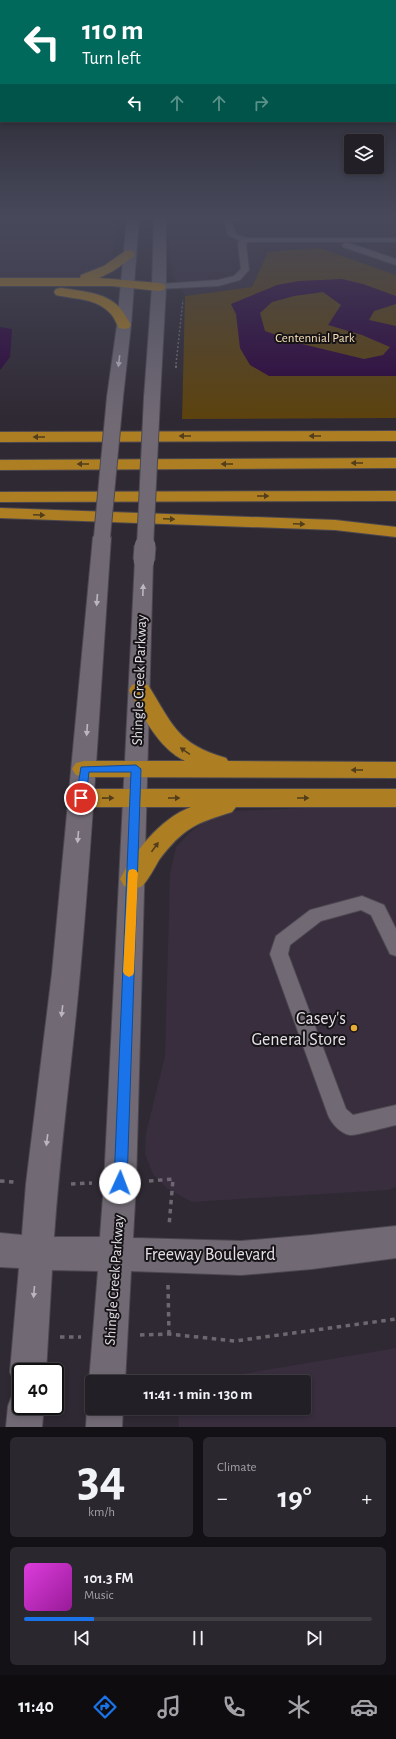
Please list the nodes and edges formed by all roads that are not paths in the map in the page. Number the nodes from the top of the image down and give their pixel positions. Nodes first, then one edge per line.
1 (17, 285) edge
2 (92, 285) edge
3 (187, 285) edge
4 (127, 286) junction
5 (159, 286) junction
6 (2, 288) edge
7 (124, 325) junction
8 (7, 422) dead end
9 (162, 436) junction
10 (396, 436) edge
11 (0, 437) edge
12 (396, 463) edge
13 (0, 465) edge
14 (396, 496) edge
15 (0, 497) edge
16 (0, 513) edge
17 (396, 532) edge
18 (140, 690) junction
19 (84, 769) junction
20 (136, 769) junction
21 (263, 770) junction
22 (396, 770) edge
23 (81, 798) junction
24 (135, 798) junction
25 (396, 798) edge
26 (264, 799) junction
27 (132, 879) junction
28 (396, 948) edge
29 (396, 1115) edge
30 (396, 1242) edge
31 (0, 1250) edge
32 (38, 1253) junction
33 (116, 1254) junction
34 (29, 1363) edge
35 (107, 1375) edge
36 (25, 1415) edge
37 (105, 1415) edge
38 (24, 1427) edge
39 (104, 1427) edge

1 - 6 highway
2 - 4 highway
3 - 5 lane
4 - 5 highway
4 - 6 highway
4 - 7 street
18 -> 5 street, Shingle Creek Parkway, bridge
6 - 7 highway
7 -> 19 street, bridge
8 - 9 highway
10 -> 9 highway
9 -> 11 highway
12 -> 13 highway
15 -> 14 highway
16 -> 17 highway
18 - 20 street, Shingle Creek Parkway
21 -> 18 highway
19 - 20 highway
19 - 23 street
20 - 21 highway
20 - 24 street, Shingle Creek Parkway
22 -> 21 highway
23 -> 24 highway
23 -> 32 street
24 -> 26 highway
24 - 27 street, Shingle Creek Parkway
26 -> 25 highway
27 -> 26 highway
27 - 33 street, Shingle Creek Parkway
28 - 29 lane
30 - 33 street, Freeway Boulevard
31 - 32 street, Freeway Boulevard
32 - 33 street, Freeway Boulevard
32 -> 34 street
33 - 35 street, Shingle Creek Parkway
36 - 38 street
37 - 39 street

